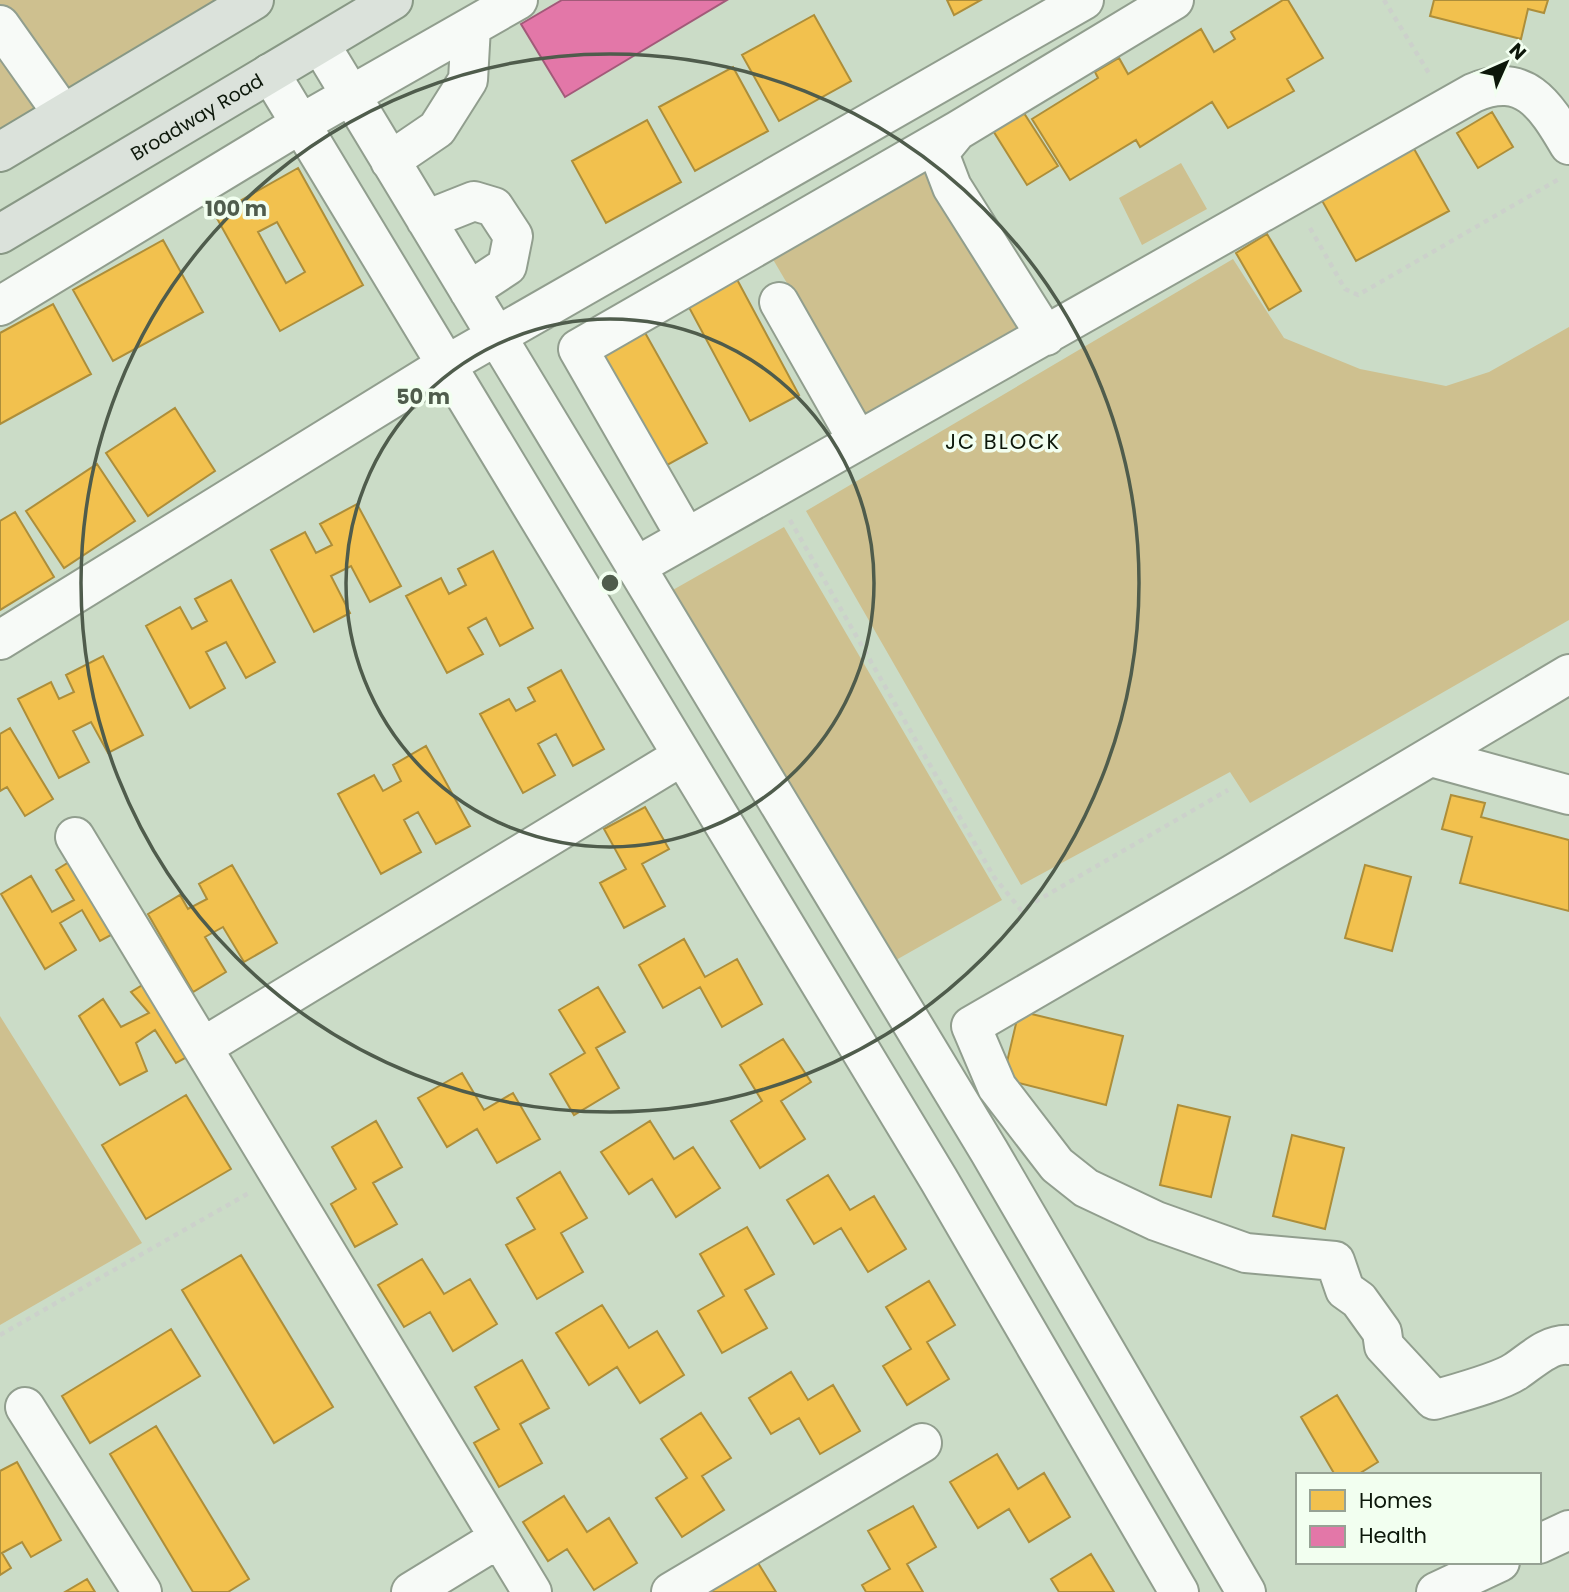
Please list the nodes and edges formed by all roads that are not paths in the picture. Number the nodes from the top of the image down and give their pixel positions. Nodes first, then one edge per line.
1 (254, 0) edge
2 (393, 0) edge
3 (518, 0) edge
4 (1084, 0) edge
5 (1174, 0) edge
6 (0, 25) edge
7 (471, 27) junction
8 (320, 44) junction
9 (270, 73) junction
10 (351, 96) junction
11 (63, 114) junction
12 (302, 123) junction
13 (957, 131) junction
14 (1569, 145) edge
15 (0, 152) edge
16 (390, 161) junction
17 (426, 220) junction
18 (0, 234) edge
19 (469, 291) junction
20 (779, 302) dead end
21 (0, 306) edge
22 (496, 336) junction
23 (1046, 336) junction
24 (446, 365) junction
25 (858, 441) junction
26 (686, 537) junction
27 (635, 567) junction
28 (0, 640) edge
29 (1569, 674) edge
30 (682, 756) junction
31 (1432, 757) junction
32 (1569, 795) edge
33 (75, 837) dead end
34 (875, 964) junction
35 (825, 994) junction
36 (203, 1047) junction
37 (1569, 1345) edge
38 (25, 1407) dead end
39 (922, 1443) dead end
40 (1569, 1530) edge
41 (499, 1538) junction
42 (1541, 1543) edge
43 (1496, 1564) edge
44 (142, 1592) edge
45 (411, 1592) edge
46 (532, 1592) edge
47 (671, 1592) edge
48 (1179, 1592) edge
49 (1246, 1592) edge
50 (1436, 1592) edge

1 - 11 main road
2 - 8 main road, Broadway Road
3 - 7 street
4 - 22 street
5 - 13 street
6 - 11 street
7 - 10 street
7 - 16 street
8 - 9 main road, Broadway Road
8 - 10 street
9 - 12 street
9 - 18 main road, Broadway Road
10 - 12 street
10 - 16 street
11 - 15 main road
12 - 21 street
12 - 24 street
13 - 23 street
13 - 26 street
14 - 23 street
16 - 17 street
17 - 19 street
17 - 19 street
19 - 22 street
20 - 25 street
22 - 24 street
22 - 27 street
23 - 25 street
24 - 28 street
24 - 30 street
25 - 26 street
26 - 27 street
27 - 34 street
29 - 31 street
30 - 35 street
30 - 36 street
31 - 32 street
31 - 37 street
33 - 36 street
34 - 35 street
34 - 49 street
35 - 48 street
36 - 41 street
38 - 44 street
39 - 47 street
40 - 42 street
41 - 45 street
41 - 46 street
43 - 50 street

